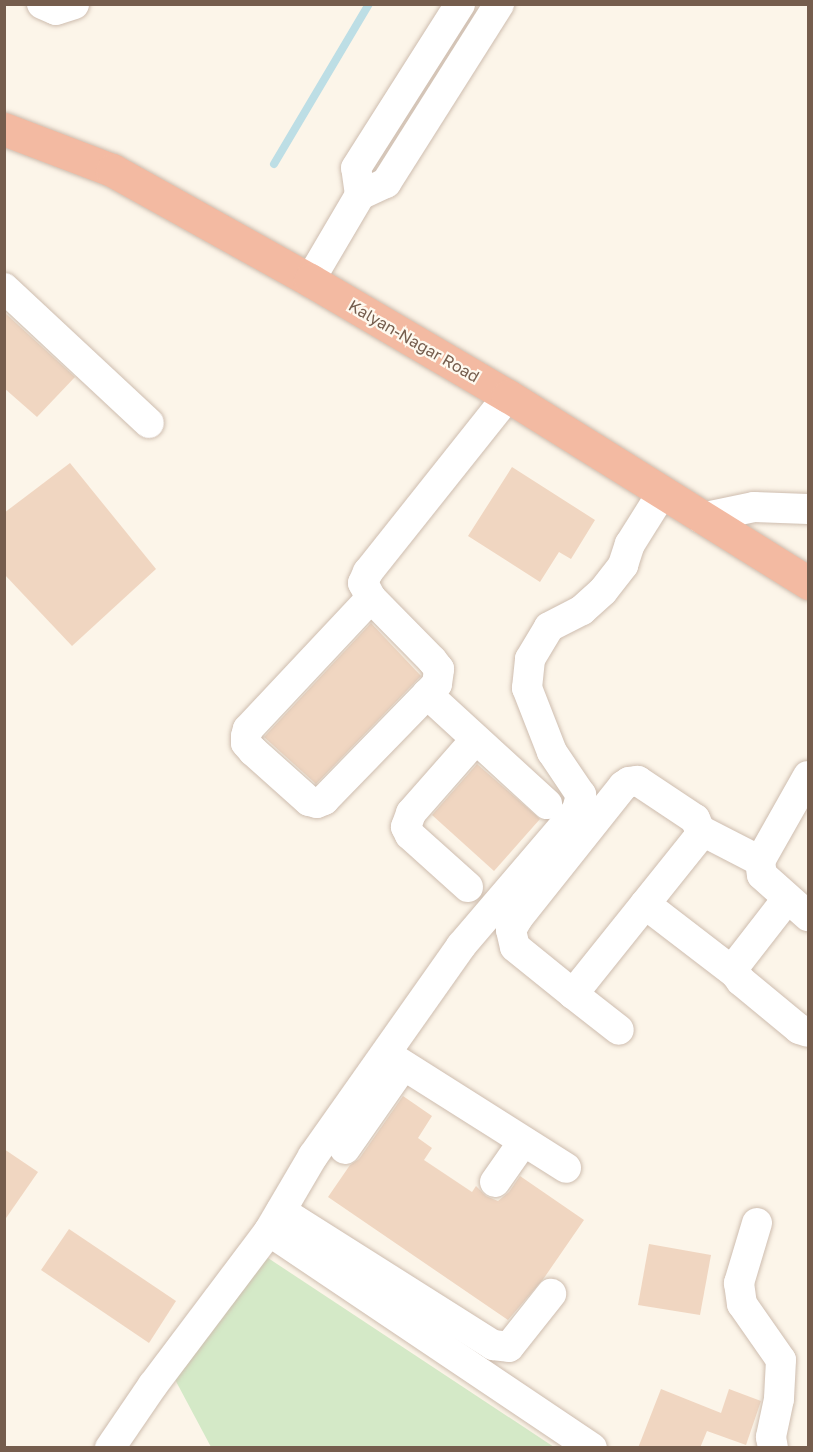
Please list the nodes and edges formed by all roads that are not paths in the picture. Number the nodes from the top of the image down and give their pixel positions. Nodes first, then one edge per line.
1 (42, 4) edge
2 (74, 4) edge
3 (460, 4) edge
4 (499, 4) edge
5 (4, 129) edge
6 (360, 195) junction
7 (310, 280) junction
8 (4, 288) edge
9 (508, 396) junction
10 (149, 423) dead end
11 (662, 493) junction
12 (808, 509) edge
13 (700, 518) junction
14 (808, 583) edge
15 (371, 598) junction
16 (427, 694) junction
17 (476, 739) junction
18 (808, 777) edge
19 (547, 804) dead end
20 (700, 830) junction
21 (760, 861) junction
22 (468, 886) dead end
23 (645, 904) junction
24 (798, 908) edge
25 (735, 973) junction
26 (573, 994) junction
27 (619, 1030) dead end
28 (808, 1032) edge
29 (394, 1060) junction
30 (524, 1142) junction
31 (345, 1149) dead end
32 (566, 1168) dead end
33 (495, 1182) dead end
34 (275, 1221) junction
35 (757, 1223) dead end
36 (551, 1294) dead end
37 (110, 1448) edge
38 (592, 1448) edge
39 (773, 1448) edge

1 - 2 street
3 - 6 street
4 - 6 street
5 - 7 highway, Kalyan-Nagar Road
6 - 7 street
7 - 9 highway, Kalyan-Nagar Road
8 - 10 street
9 - 11 highway, Kalyan-Nagar Road
9 - 15 street
11 - 13 highway, Kalyan-Nagar Road
11 - 29 street
12 - 13 street
13 - 14 highway, Kalyan-Nagar Road
15 - 16 street
15 - 16 street
16 - 17 street
17 - 19 street
17 - 22 street
18 - 21 street
20 - 21 street
20 - 23 street
20 - 26 street
21 - 24 street
23 - 25 street
23 - 26 street
24 - 25 street
25 - 28 street
26 - 27 street
29 - 30 street
29 - 31 street
29 - 34 street
30 - 32 street
30 - 33 street
34 - 36 street
34 - 37 street
34 - 38 street
35 - 39 street

